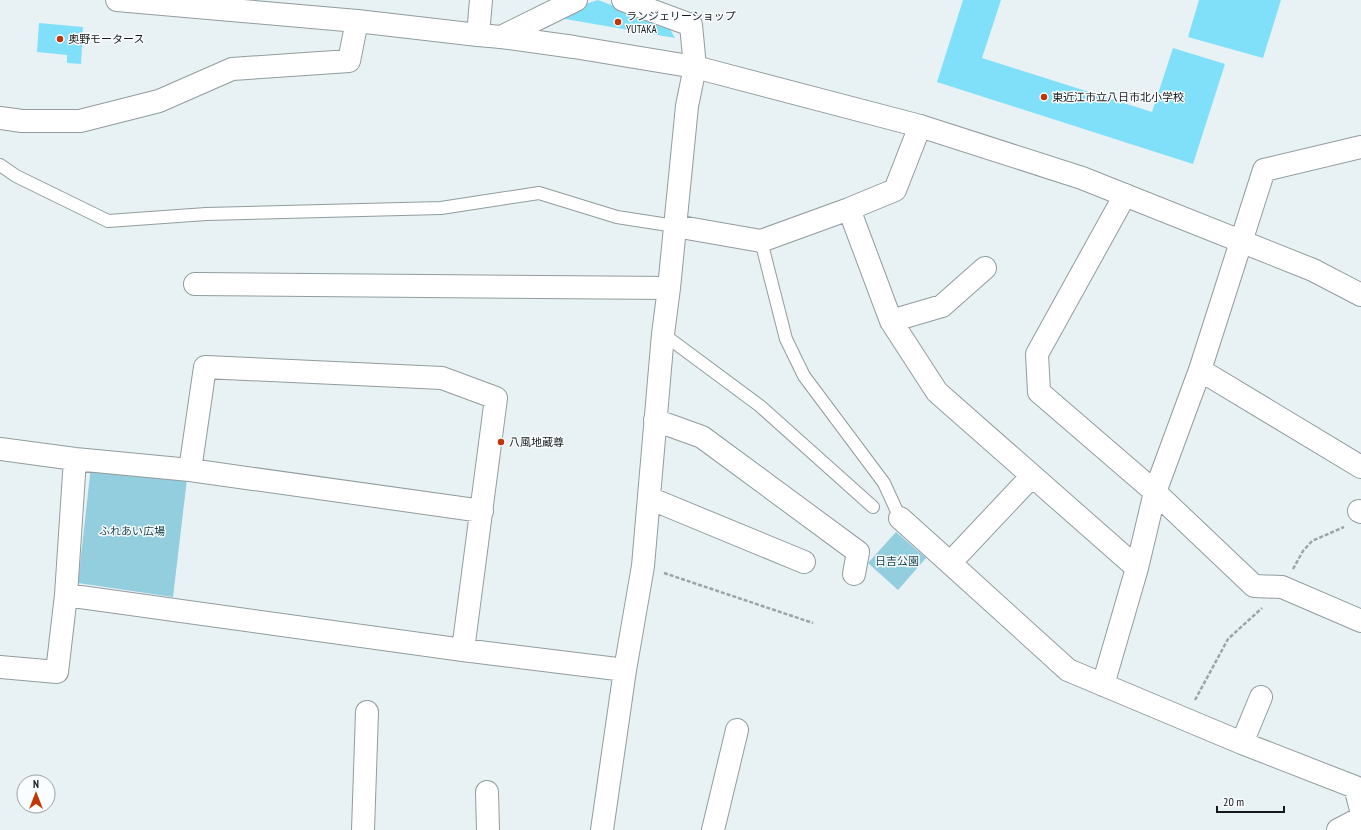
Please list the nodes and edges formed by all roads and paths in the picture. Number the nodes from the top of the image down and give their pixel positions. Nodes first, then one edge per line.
1 (117, 0) edge
2 (481, 0) edge
3 (576, 0) edge
4 (623, 0) edge
5 (358, 21) junction
6 (478, 35) junction
7 (501, 37) junction
8 (695, 67) junction
9 (0, 118) edge
10 (920, 126) junction
11 (1361, 147) edge
12 (0, 165) edge
13 (1125, 195) junction
14 (849, 209) junction
15 (675, 226) junction
16 (761, 241) junction
17 (1241, 242) junction
18 (985, 268) dead end
19 (195, 284) dead end
20 (669, 288) junction
21 (1361, 295) edge
22 (891, 321) junction
23 (663, 334) junction
24 (1200, 370) junction
25 (655, 420) junction
26 (0, 449) edge
27 (75, 459) junction
28 (1361, 467) edge
29 (190, 470) junction
30 (1032, 476) junction
31 (1155, 492) junction
32 (649, 498) junction
33 (873, 507) dead end
34 (482, 511) junction
35 (900, 518) joint
36 (804, 562) dead end
37 (950, 563) junction
38 (643, 566) junction
39 (1137, 568) junction
40 (854, 574) dead end
41 (66, 595) junction
42 (1361, 621) edge
43 (813, 623) dead end
44 (463, 650) junction
45 (0, 667) edge
46 (625, 670) junction
47 (1103, 685) junction
48 (1261, 697) dead end
49 (367, 712) dead end
50 (737, 730) dead end
51 (1242, 743) junction
52 (487, 792) dead end
53 (1361, 810) edge
54 (1361, 818) edge
55 (363, 830) edge
56 (488, 830) edge
57 (602, 830) edge
58 (714, 830) edge
59 (1338, 830) edge

1 - 5 street
2 - 6 street
3 - 7 street
4 - 8 street
5 - 6 street
5 - 9 street
6 - 7 street
7 - 8 street
8 - 10 street
8 - 15 street
10 - 13 street
10 - 14 street
11 - 17 street
12 - 15 lane
13 - 17 street
13 - 31 street
14 - 16 street
14 - 22 street
15 - 16 street
15 - 20 street
16 - 35 lane
17 - 21 street
17 - 24 street
18 - 22 street
19 - 20 street
20 - 23 street
22 - 30 street
23 - 25 street
23 - 33 lane
24 - 28 street
24 - 31 street
25 - 32 street
25 - 40 street
26 - 27 street
27 - 29 street
27 - 41 street
29 - 34 street
29 - 34 street
30 - 37 street
30 - 39 street
31 - 39 street
31 - 42 street
32 - 36 street
32 - 38 street
34 - 44 street
35 - 37 street
37 - 47 street
38 - 43 path
38 - 46 street
39 - 47 street
41 - 44 street
41 - 45 street
44 - 46 street
46 - 57 street
47 - 51 street
48 - 51 street
49 - 55 street
50 - 58 street
51 - 53 street
52 - 56 street
54 - 59 street

